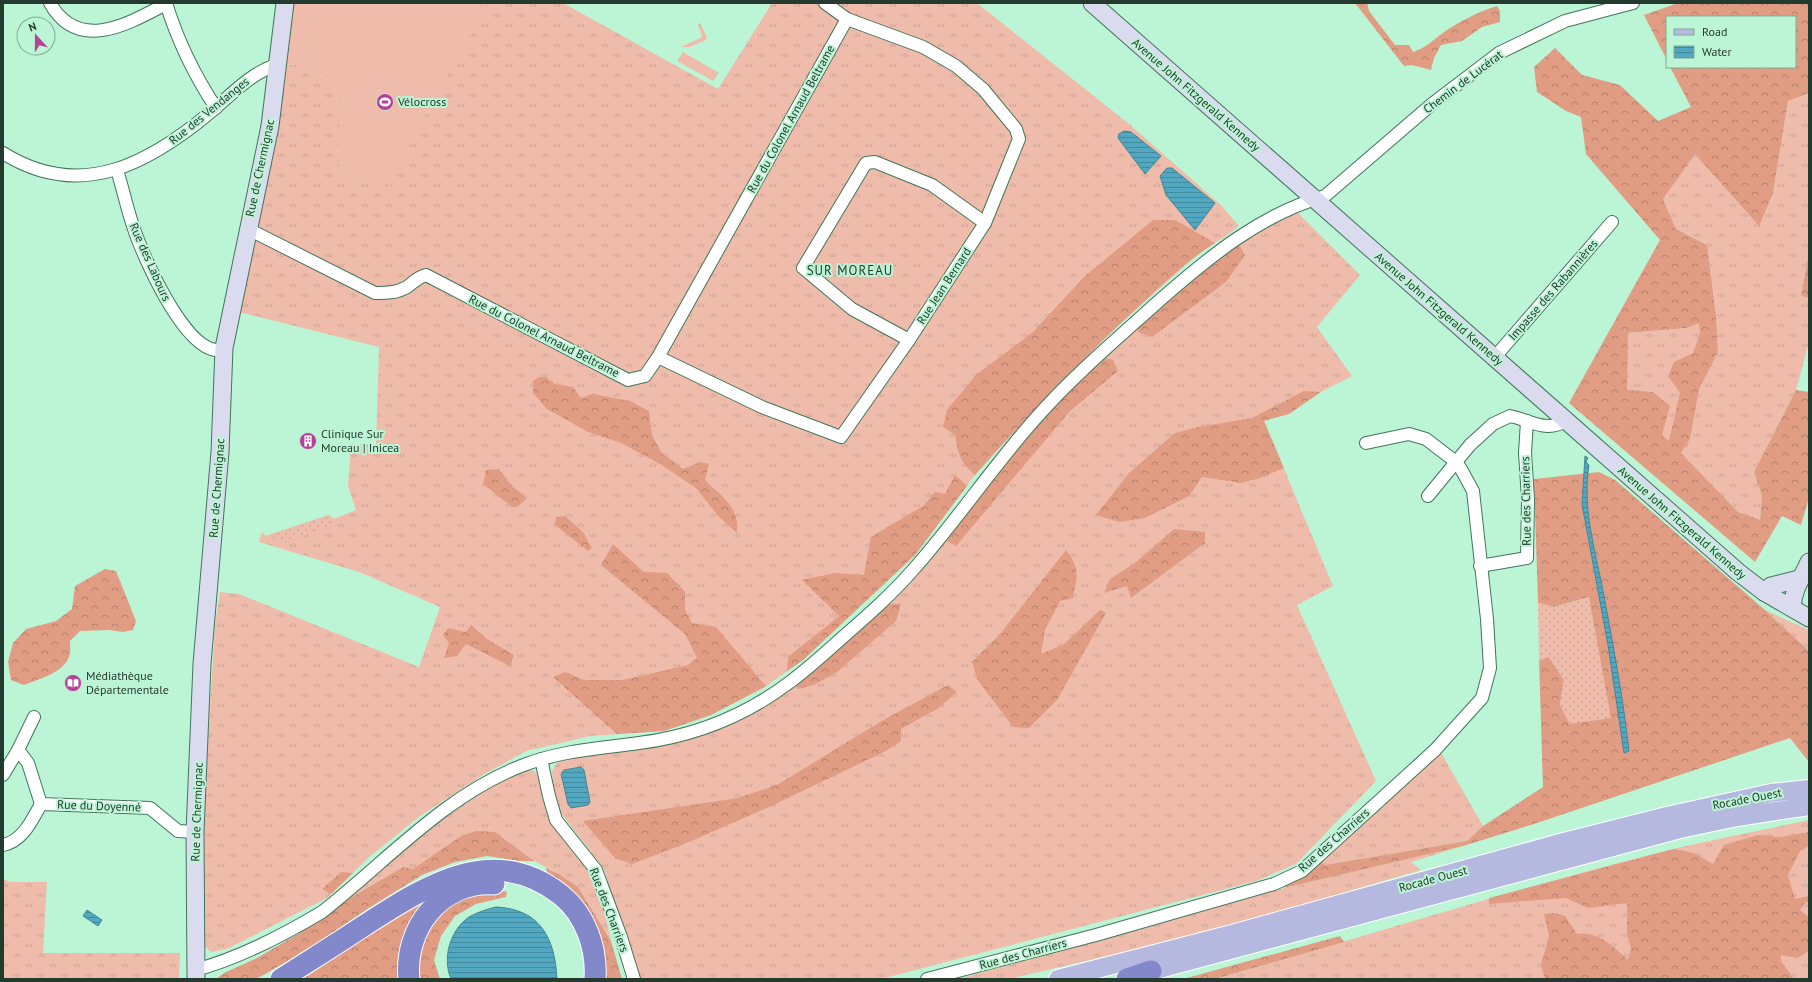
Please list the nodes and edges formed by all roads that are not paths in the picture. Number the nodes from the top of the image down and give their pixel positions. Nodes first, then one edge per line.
1 (50, 3) edge
2 (166, 3) edge
3 (285, 3) edge
4 (825, 3) edge
5 (1633, 3) edge
6 (1095, 4) edge
7 (847, 18) junction
8 (279, 64) junction
9 (216, 108) junction
10 (3, 153) edge
11 (117, 170) junction
12 (1315, 199) junction
13 (1612, 222) dead end
14 (985, 223) junction
15 (248, 229) junction
16 (909, 340) junction
17 (224, 348) junction
18 (658, 357) junction
19 (1494, 358) junction
20 (1527, 421) junction
21 (1565, 421) junction
22 (1366, 443) dead end
23 (1456, 462) junction
24 (1428, 496) dead end
25 (1809, 562) edge
26 (1480, 566) junction
27 (1799, 579) junction
28 (1764, 592) junction
29 (1804, 612) edge
30 (34, 717) dead end
31 (18, 750) junction
32 (541, 759) junction
33 (3, 775) edge
34 (1809, 789) edge
35 (41, 804) junction
36 (1809, 806) edge
37 (195, 832) junction
38 (3, 845) edge
39 (1151, 971) junction
40 (196, 974) edge
41 (281, 979) edge
42 (409, 979) edge
43 (584, 979) edge
44 (596, 979) edge
45 (634, 979) edge
46 (927, 979) edge
47 (1058, 979) edge
48 (1119, 979) edge
49 (1127, 979) edge

1 - 2 street
2 - 9 street
3 - 8 street, Rue de Chermignac
4 - 7 street, Rue Jean Bernard
5 - 12 street, Chemin de Lucérat
6 - 12 street, Avenue John Fitzgerald Kennedy
7 - 14 street, Rue Jean Bernard
7 - 18 street, Rue du Colonel Arnaud Beltrame
8 - 9 street, Rue des Vendanges
8 - 15 street, Rue de Chermignac
9 - 11 street, Rue des Vendanges
10 - 11 street, Rue des Vendanges
11 - 17 street, Rue des Labours
12 - 19 street, Avenue John Fitzgerald Kennedy
12 - 32 street, Chemin de Lucérat
13 - 19 street, Impasse des Rabannières
14 - 16 street, Rue Jean Bernard
14 - 16 street
15 - 17 street, Rue de Chermignac
15 - 18 street, Rue du Colonel Arnaud Beltrame
16 - 18 street, Rue Jean Bernard
17 - 37 street, Rue de Chermignac
19 - 21 street, Avenue John Fitzgerald Kennedy
20 - 21 street
20 - 23 street
20 - 26 street, Rue des Charriers
21 - 28 street, Avenue John Fitzgerald Kennedy
22 - 23 street
23 - 24 street
23 - 26 street, Rue des Charriers
25 - 27 street
26 - 46 street, Rue des Charriers
27 - 28 street
27 - 29 street
28 - 29 street, Avenue John Fitzgerald Kennedy
30 - 31 street
31 - 33 street
31 - 35 street, Rue du Doyenné
32 - 40 street, Chemin de Lucérat
32 - 45 street, Rue des Charriers
34 - 47 main road, Rocade Ouest
35 - 37 street, Rue du Doyenné
35 - 38 street, Rue du Doyenné
36 - 39 main road, Rocade Ouest
37 - 40 street, Rue de Chermignac
39 - 48 main road, Rocade Ouest
39 - 49 highway
41 - 44 highway
42 - 43 highway

